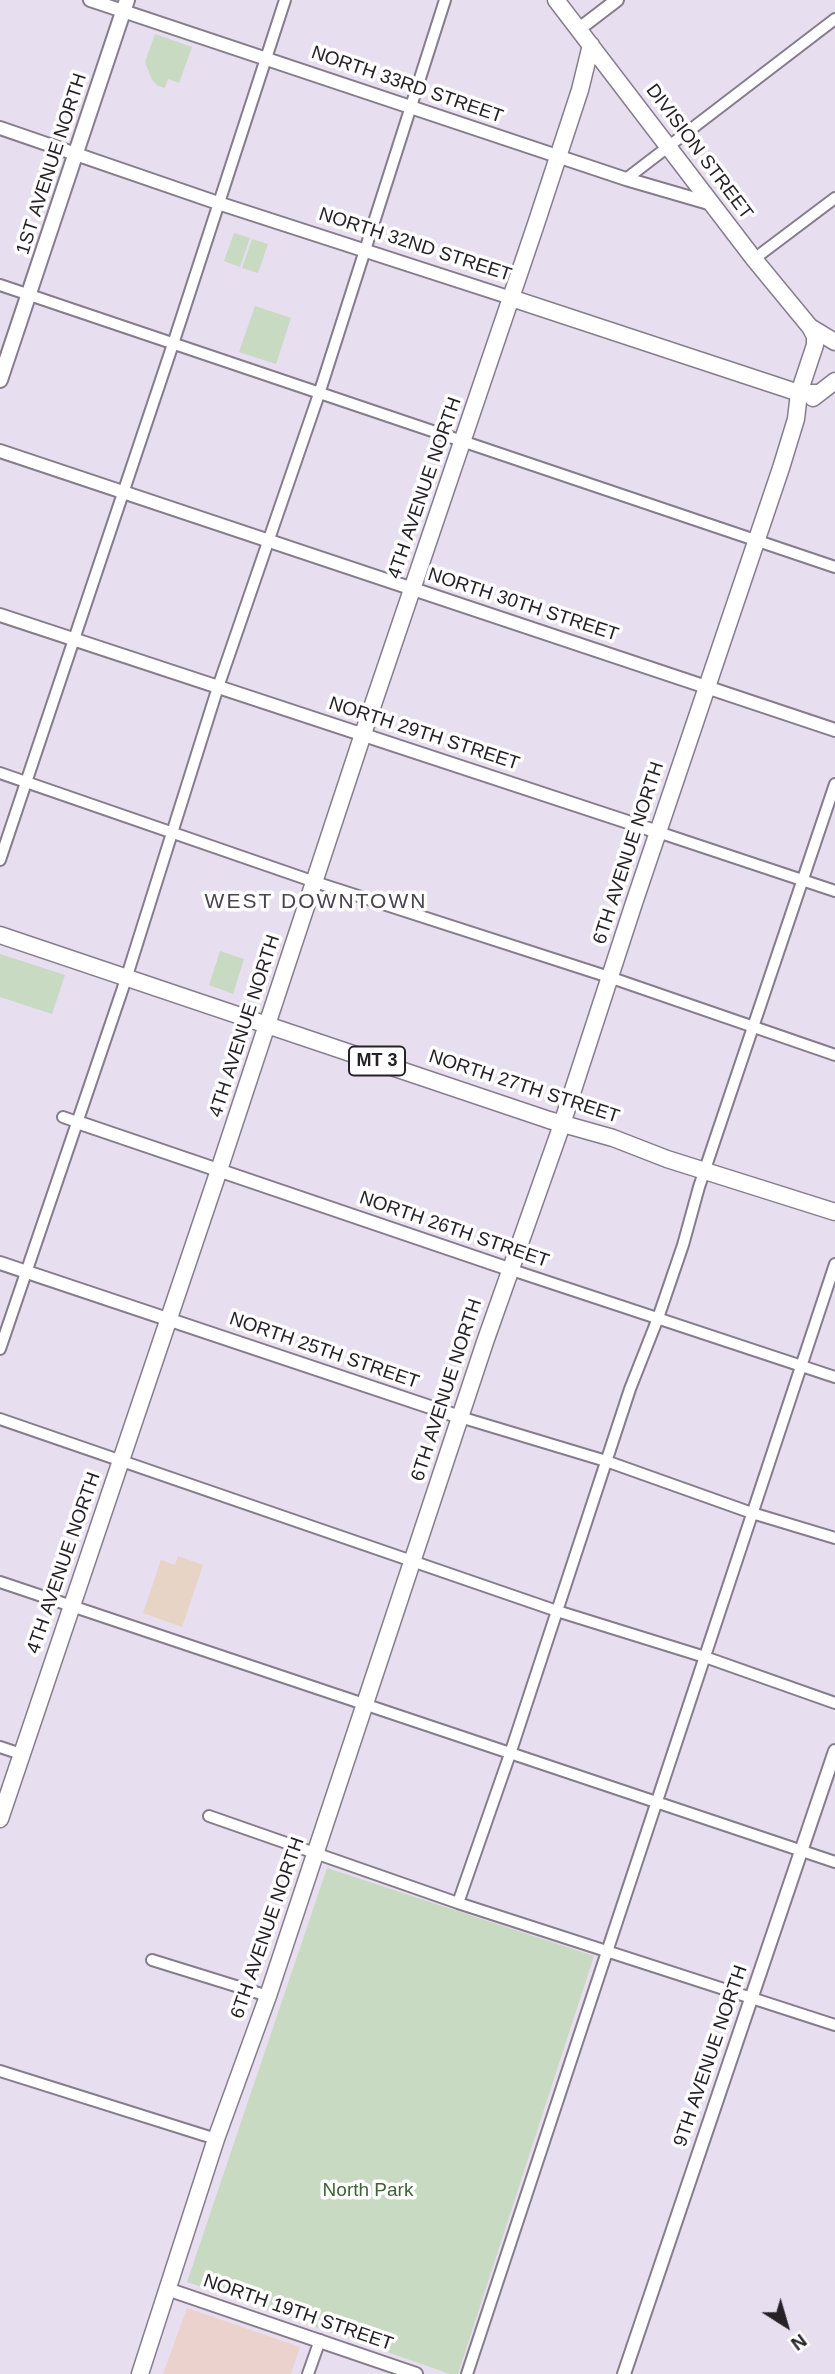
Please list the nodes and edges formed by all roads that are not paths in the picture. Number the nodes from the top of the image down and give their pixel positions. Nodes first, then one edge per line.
1 (90, 0) edge
2 (285, 0) edge
3 (445, 0) edge
4 (556, 0) edge
5 (617, 0) edge
6 (125, 6) edge
7 (835, 19) edge
8 (579, 29) junction
9 (591, 45) junction
10 (266, 58) junction
11 (412, 106) junction
12 (0, 128) edge
13 (668, 147) junction
14 (75, 154) junction
15 (558, 157) junction
16 (626, 179) junction
17 (835, 198) edge
18 (218, 203) junction
19 (712, 204) junction
20 (365, 251) junction
21 (754, 259) junction
22 (0, 285) edge
23 (29, 295) junction
24 (511, 298) junction
25 (810, 327) junction
26 (835, 342) edge
27 (173, 344) junction
28 (0, 380) edge
29 (835, 381) edge
30 (799, 393) junction
31 (819, 393) junction
32 (319, 394) junction
33 (796, 419) junction
34 (462, 442) junction
35 (0, 451) edge
36 (123, 492) junction
37 (268, 540) junction
38 (756, 542) junction
39 (835, 567) edge
40 (413, 589) junction
41 (0, 615) edge
42 (74, 639) junction
43 (218, 687) junction
44 (706, 687) junction
45 (835, 730) edge
46 (363, 734) junction
47 (0, 773) edge
48 (28, 782) junction
49 (835, 784) edge
50 (170, 832) junction
51 (658, 832) junction
52 (0, 860) edge
53 (803, 880) junction
54 (314, 882) junction
55 (835, 891) edge
56 (0, 935) edge
57 (609, 977) junction
58 (126, 979) junction
59 (266, 1025) junction
60 (754, 1026) junction
61 (835, 1055) edge
62 (63, 1117) dead end
63 (77, 1122) junction
64 (562, 1123) junction
65 (219, 1170) junction
66 (705, 1171) junction
67 (835, 1212) edge
68 (0, 1263) edge
69 (835, 1264) edge
70 (509, 1269) junction
71 (26, 1272) junction
72 (169, 1318) junction
73 (658, 1318) junction
74 (0, 1349) edge
75 (801, 1366) junction
76 (835, 1377) edge
77 (460, 1417) junction
78 (0, 1419) edge
79 (121, 1461) junction
80 (606, 1461) junction
81 (752, 1513) junction
82 (835, 1538) edge
83 (414, 1561) junction
84 (0, 1582) edge
85 (72, 1606) junction
86 (557, 1611) junction
87 (705, 1657) junction
88 (835, 1703) edge
89 (364, 1704) junction
90 (0, 1747) edge
91 (835, 1751) edge
92 (21, 1754) junction
93 (510, 1754) junction
94 (655, 1802) junction
95 (209, 1816) dead end
96 (0, 1819) edge
97 (802, 1851) junction
98 (315, 1855) junction
99 (835, 1862) edge
100 (458, 1903) junction
101 (606, 1950) junction
102 (152, 1960) dead end
103 (268, 1996) junction
104 (753, 1997) junction
105 (835, 2025) edge
106 (0, 2071) edge
107 (216, 2139) junction
108 (167, 2289) junction
109 (320, 2340) junction
110 (140, 2374) edge
111 (308, 2374) edge
112 (416, 2374) edge
113 (467, 2374) edge
114 (624, 2374) edge

1 - 6 street, NORTH 33RD STREET
2 - 10 street
3 - 11 street
4 - 8 main road, DIVISION STREET
5 - 8 street
6 - 10 street, NORTH 33RD STREET
6 - 14 main road, 1ST AVENUE NORTH
7 - 13 street
8 - 9 main road, DIVISION STREET
9 - 13 main road, DIVISION STREET
9 - 15 main road, 4TH AVENUE NORTH
10 - 11 street, NORTH 33RD STREET
10 - 18 street
11 - 15 street, NORTH 33RD STREET
11 - 20 street
12 - 14 street, NORTH 32ND STREET
13 - 16 street
13 - 19 main road, DIVISION STREET
14 - 18 street, NORTH 32ND STREET
14 - 23 main road, 1ST AVENUE NORTH
15 - 16 street, NORTH 33RD STREET
15 - 24 main road, 4TH AVENUE NORTH
16 - 19 street, NORTH 33RD STREET
17 - 21 street
18 - 20 street, NORTH 32ND STREET
18 - 27 street
19 - 21 main road, DIVISION STREET
20 - 24 street, NORTH 32ND STREET
20 - 32 street
21 - 25 main road, DIVISION STREET
22 - 23 street
23 - 27 street
23 - 28 main road, 1ST AVENUE NORTH
24 - 30 main road, NORTH 32ND STREET
24 - 34 main road, 4TH AVENUE NORTH
25 - 26 main road, DIVISION STREET
25 - 30 main road, 6TH AVENUE NORTH
27 - 32 street
27 - 36 street
29 - 31 main road, 6TH AVENUE NORTH
30 - 31 main road, NORTH 32ND STREET
30 - 33 main road, 6TH AVENUE NORTH
31 - 33 main road, 6TH AVENUE NORTH
32 - 34 street
32 - 37 street
33 - 38 main road, 6TH AVENUE NORTH
34 - 38 street
34 - 40 main road, 4TH AVENUE NORTH
35 - 36 street, NORTH 30TH STREET
36 - 37 street, NORTH 30TH STREET
36 - 42 street
37 - 40 street, NORTH 30TH STREET
37 - 43 street
38 - 39 street
38 - 44 main road, 6TH AVENUE NORTH
40 - 44 street, NORTH 30TH STREET
40 - 46 main road, 4TH AVENUE NORTH
41 - 42 street, NORTH 29TH STREET
42 - 43 street, NORTH 29TH STREET
42 - 48 street
43 - 46 street, NORTH 29TH STREET
43 - 50 street
44 - 45 street, NORTH 30TH STREET
44 - 51 main road, 6TH AVENUE NORTH
46 - 51 street, NORTH 29TH STREET
46 - 54 main road, 4TH AVENUE NORTH
47 - 48 street
48 - 50 street
48 - 52 street
49 - 53 street
50 - 54 street
50 - 58 street
51 - 53 street, NORTH 29TH STREET
51 - 57 main road, 6TH AVENUE NORTH
53 - 55 street, NORTH 29TH STREET
53 - 60 street
54 - 57 street
54 - 59 main road, 4TH AVENUE NORTH
56 - 58 main road, NORTH 27TH STREET / MT 3
57 - 60 street
57 - 64 main road, 6TH AVENUE NORTH
58 - 59 main road, NORTH 27TH STREET / MT 3
58 - 63 street
59 - 64 main road, NORTH 27TH STREET / MT 3
59 - 65 main road, 4TH AVENUE NORTH
60 - 61 street
60 - 66 street
62 - 63 street, NORTH 26TH STREET
63 - 65 street, NORTH 26TH STREET
63 - 71 street
64 - 66 main road, NORTH 27TH STREET / MT 3
64 - 70 main road, 6TH AVENUE NORTH
65 - 70 street, NORTH 26TH STREET
65 - 72 main road, 4TH AVENUE NORTH
66 - 67 main road, NORTH 27TH STREET / MT 3
66 - 73 street
68 - 71 street, NORTH 25TH STREET
69 - 75 street
70 - 73 street, NORTH 26TH STREET
70 - 77 main road, 6TH AVENUE NORTH
71 - 72 street, NORTH 25TH STREET
71 - 74 street
72 - 77 street, NORTH 25TH STREET
72 - 79 main road, 4TH AVENUE NORTH
73 - 75 street, NORTH 26TH STREET
73 - 80 street
75 - 76 street, NORTH 26TH STREET
75 - 81 street
77 - 80 street, NORTH 25TH STREET
77 - 83 main road, 6TH AVENUE NORTH
78 - 79 street
79 - 83 street
79 - 85 main road, 4TH AVENUE NORTH
80 - 81 street, NORTH 25TH STREET
80 - 86 street
81 - 82 street, NORTH 25TH STREET
81 - 87 street
83 - 86 street
83 - 89 main road, 6TH AVENUE NORTH
84 - 85 street
85 - 89 street
85 - 92 main road, 4TH AVENUE NORTH
86 - 87 street
86 - 93 street
87 - 88 street
87 - 94 street
89 - 93 street
89 - 98 main road, 6TH AVENUE NORTH
90 - 92 street
91 - 97 street, 9TH AVENUE NORTH
92 - 96 main road, 4TH AVENUE NORTH
93 - 94 street
93 - 100 street
94 - 97 street
94 - 101 street
95 - 98 street
97 - 99 street
97 - 104 street, 9TH AVENUE NORTH
98 - 100 street
98 - 103 main road, 6TH AVENUE NORTH
100 - 101 street
101 - 104 street
101 - 113 street
102 - 103 street
103 - 107 main road, 6TH AVENUE NORTH
104 - 105 street
104 - 114 street, 9TH AVENUE NORTH
106 - 107 street
107 - 108 main road, 6TH AVENUE NORTH
108 - 109 street, NORTH 19TH STREET
108 - 110 main road, 6TH AVENUE NORTH
109 - 111 street
109 - 112 street, NORTH 19TH STREET

